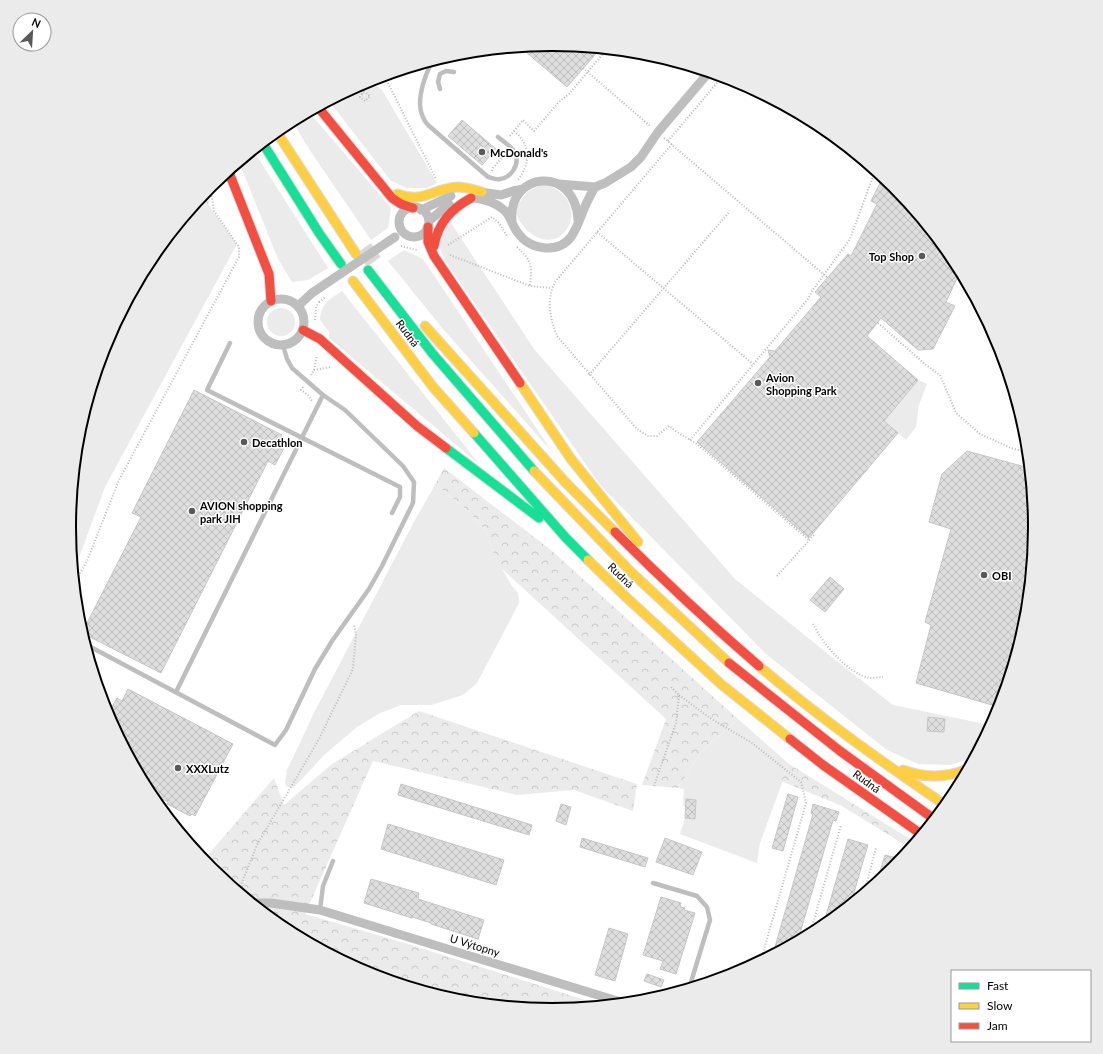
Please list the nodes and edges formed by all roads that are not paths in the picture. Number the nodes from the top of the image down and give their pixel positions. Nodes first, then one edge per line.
1 (430, 67) edge
2 (454, 72) dead end
3 (705, 76) edge
4 (440, 89) dead end
5 (321, 111) edge
6 (279, 136) edge
7 (498, 137) dead end
8 (265, 147) edge
9 (295, 162) junction
10 (230, 176) edge
11 (375, 177) junction
12 (559, 184) junction
13 (595, 187) junction
14 (523, 190) junction
15 (482, 192) junction
16 (471, 198) junction
17 (417, 209) junction
18 (512, 222) junction
19 (578, 223) junction
20 (429, 224) junction
21 (403, 232) junction
22 (359, 242) tunnel mouth
23 (356, 254) tunnel mouth
24 (434, 256) junction
25 (341, 264) dead end
26 (368, 270) tunnel mouth
27 (353, 281) dead end
28 (393, 287) dead end
29 (271, 301) junction
30 (298, 306) junction
31 (304, 330) junction
32 (230, 343) dead end
33 (283, 346) junction
34 (323, 395) junction
35 (302, 437) junction
36 (392, 513) dead end
37 (566, 538) junction
38 (726, 638) junction
39 (91, 647) edge
40 (176, 692) junction
41 (876, 758) junction
42 (959, 772) edge
43 (940, 801) edge
44 (930, 816) edge
45 (917, 831) edge
46 (333, 861) dead end
47 (652, 883) dead end
48 (260, 903) edge
49 (320, 910) junction
50 (691, 982) edge
51 (612, 999) edge

1 - 7 lane
2 - 4 lane
3 - 13 street
5 - 11 highway
6 - 9 highway
8 - 25 highway
9 - 22 highway
9 - 23 highway
10 - 29 highway
11 - 15 highway
11 - 17 highway
12 - 13 street
12 - 14 street
12 - 19 street
13 - 19 street
14 - 15 street
14 - 18 street
15 - 17 street
16 - 18 street
16 - 20 street
16 - 24 highway
17 - 20 street
17 - 21 street
18 - 19 street
20 - 21 street
20 - 24 highway
21 - 30 street, bridge
24 - 38 highway
26 - 44 highway, Rudná
27 - 37 highway, Rudná
28 - 38 highway
29 - 30 street
29 - 33 street
30 - 31 street
31 - 33 street
31 - 37 highway
32 - 35 lane
33 - 34 lane
34 - 35 lane
34 - 40 lane
35 - 36 lane
35 - 40 lane
37 - 45 highway, Rudná
38 - 41 highway
39 - 40 lane
41 - 42 highway
41 - 43 highway
46 - 49 lane
47 - 50 lane
48 - 49 street, U Výtopny
49 - 51 street, U Výtopny

